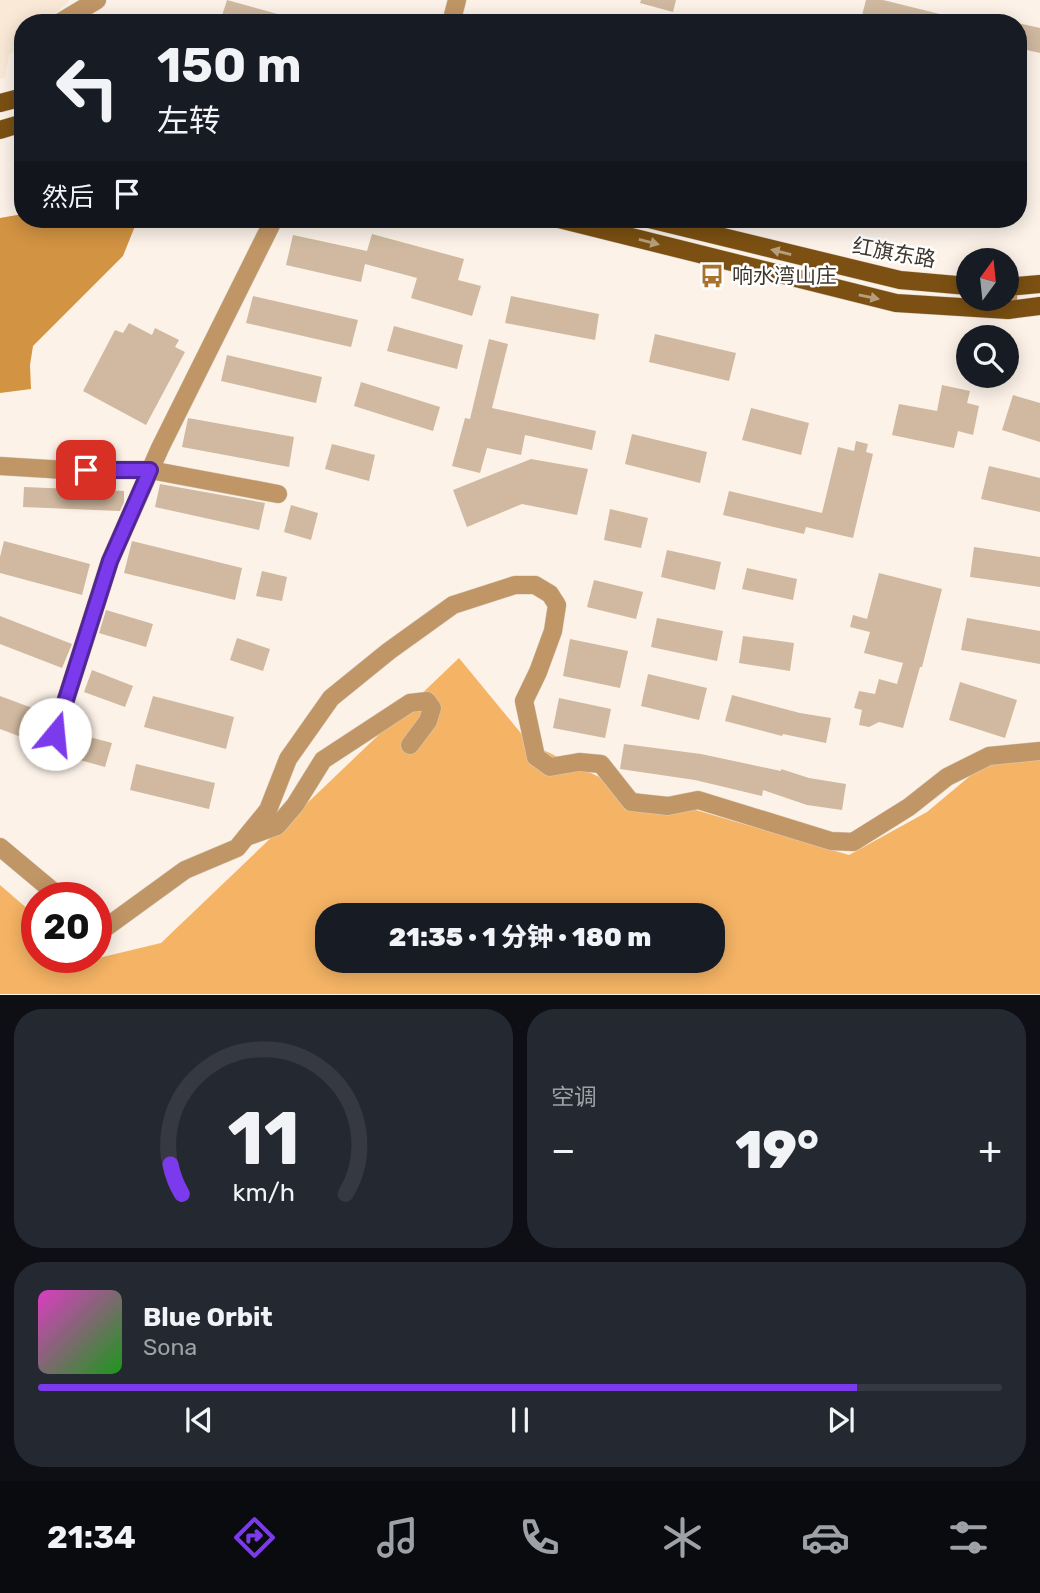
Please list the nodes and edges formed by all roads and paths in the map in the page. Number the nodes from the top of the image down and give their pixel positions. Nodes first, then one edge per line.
1 (97, 0) edge
2 (74, 14) edge
3 (270, 228) edge
4 (595, 228) edge
5 (686, 228) edge
6 (1019, 282) edge
7 (1040, 284) edge
8 (956, 285) edge
9 (1040, 306) edge
10 (956, 307) edge
11 (1019, 309) edge
12 (0, 466) edge
13 (150, 470) junction
14 (278, 494) dead end
15 (55, 734) dead end
16 (410, 745) dead end
17 (1040, 751) edge
18 (246, 837) junction
19 (0, 847) edge
20 (42, 882) edge
21 (112, 923) edge

1 - 2 street
3 - 13 street
4 -> 10 main road
8 -> 5 main road, 红旗东路
6 - 7 main road
9 - 11 main road
12 - 13 street
13 - 14 street
13 - 15 street
16 - 18 street
17 - 18 street
18 - 21 street
19 - 20 street

